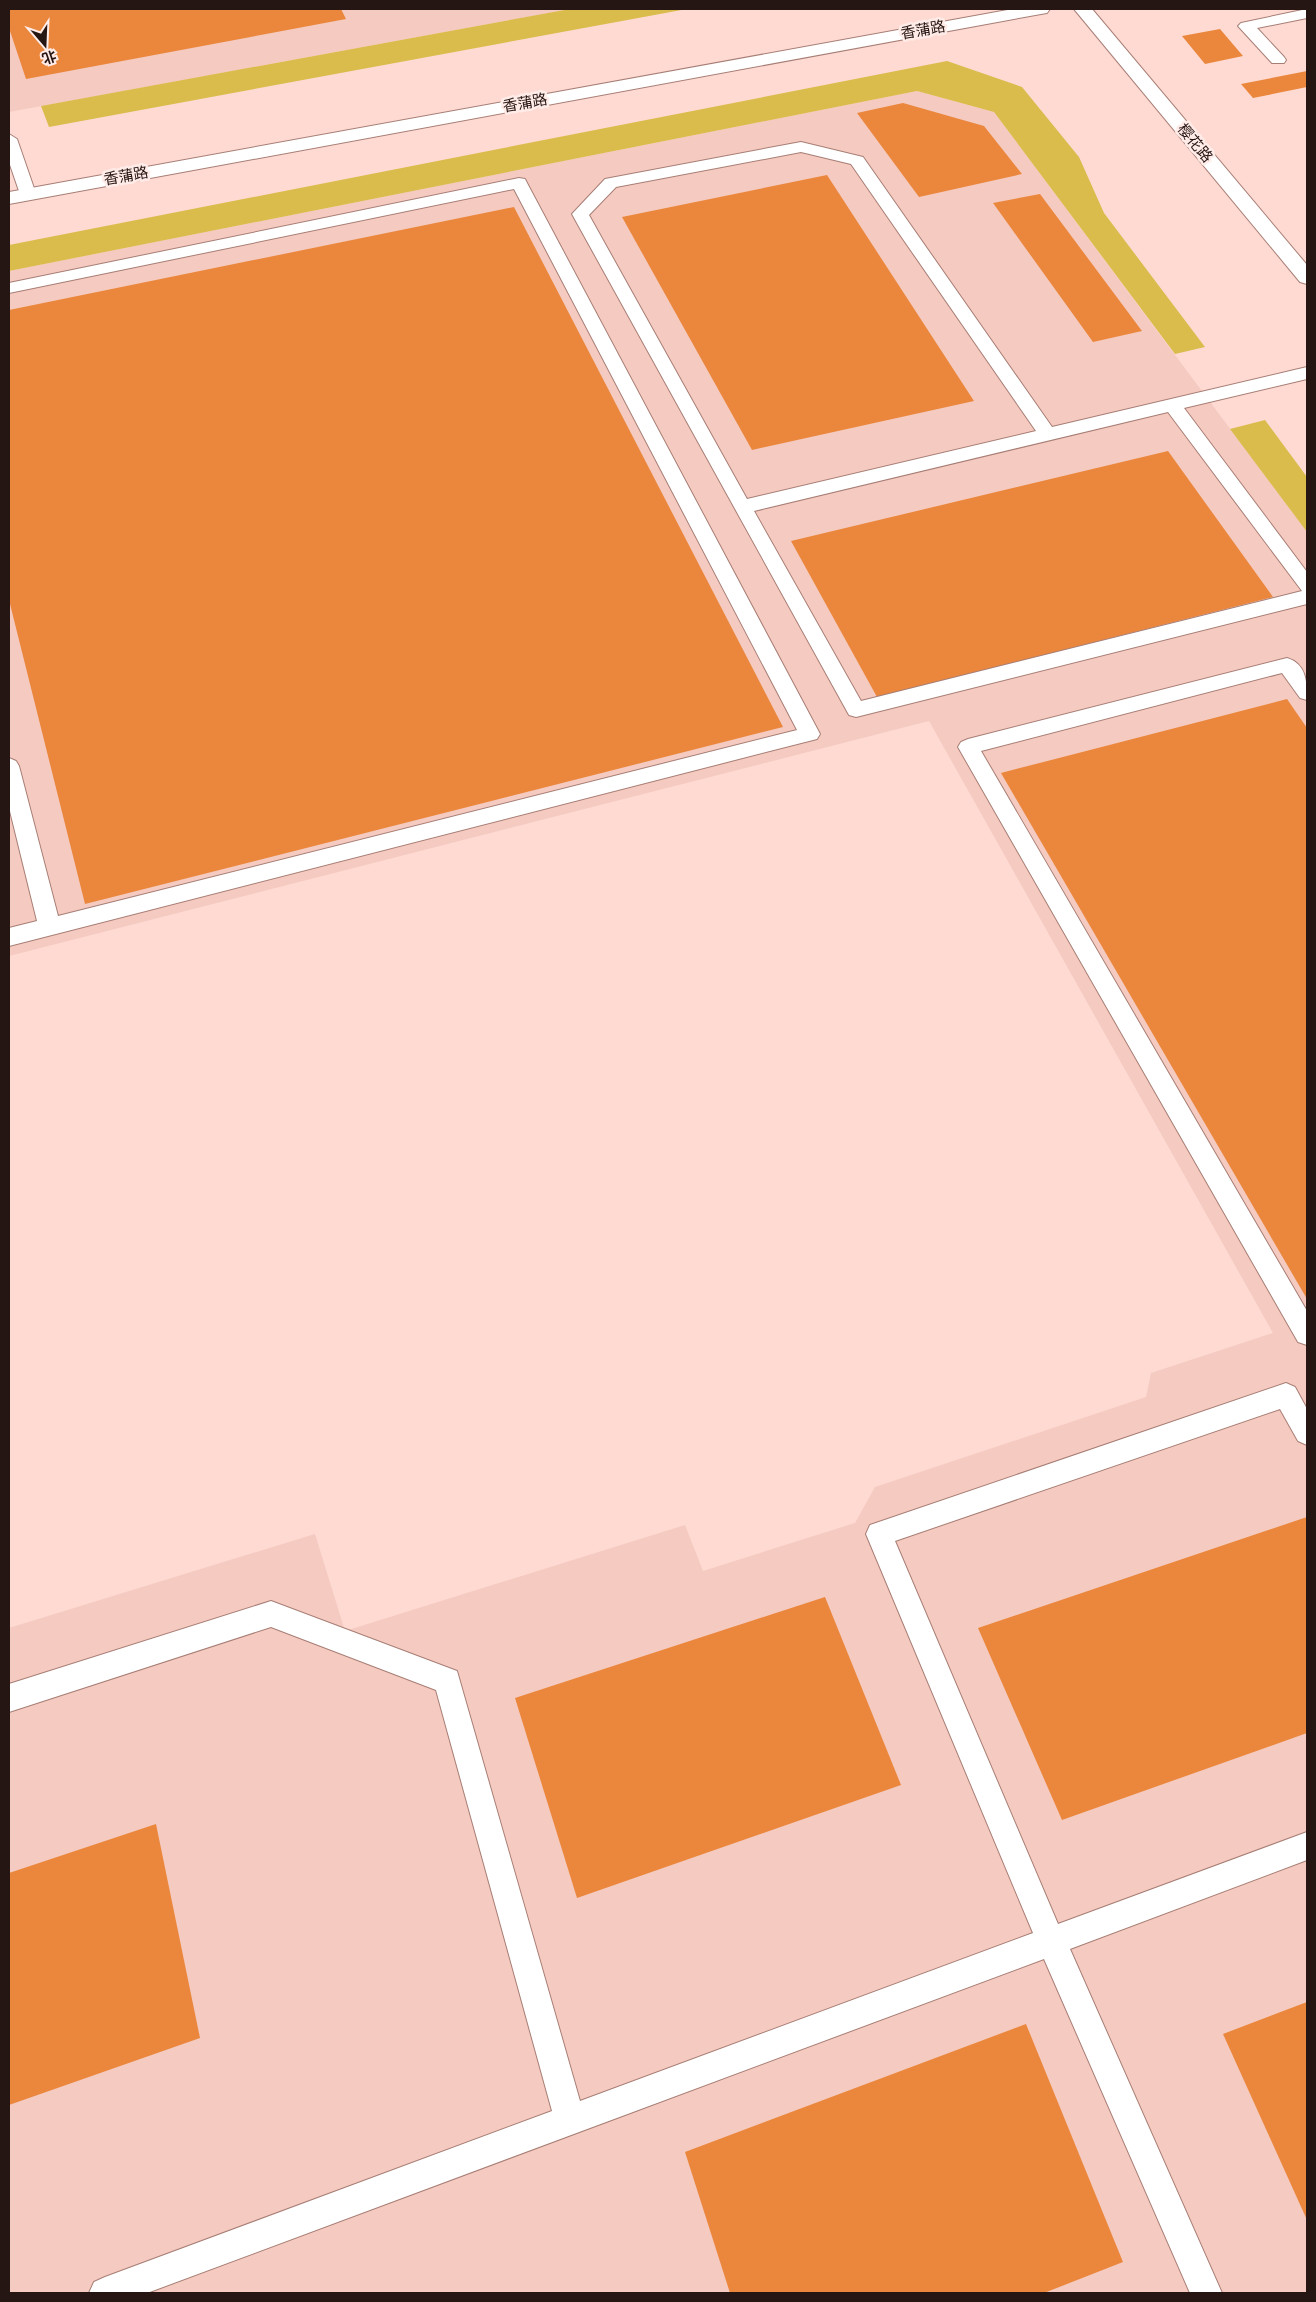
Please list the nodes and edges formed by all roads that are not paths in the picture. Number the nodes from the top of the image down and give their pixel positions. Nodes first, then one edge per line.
1 (1041, 9) edge
2 (1083, 9) edge
3 (1307, 14) edge
4 (1278, 60) dead end
5 (9, 139) edge
6 (28, 194) junction
7 (9, 198) edge
8 (1307, 278) edge
9 (9, 288) edge
10 (1307, 373) edge
11 (1172, 405) junction
12 (1047, 434) junction
13 (742, 507) junction
14 (1307, 586) edge
15 (1307, 597) edge
16 (1307, 693) edge
17 (9, 766) edge
18 (50, 927) junction
19 (9, 937) edge
20 (1307, 1334) edge
21 (1307, 1433) edge
22 (9, 1698) edge
23 (1307, 1846) edge
24 (1051, 1941) junction
25 (570, 2120) junction
26 (105, 2293) edge
27 (1206, 2293) edge

1 - 6 street, 香蒲路
2 - 8 street, 樱花路
3 - 4 lane
5 - 6 lane
6 - 7 street, 香蒲路
9 - 18 lane
10 - 11 lane
11 - 12 lane
11 - 14 lane
12 - 13 lane
12 - 13 lane
13 - 15 lane
16 - 20 lane
17 - 18 lane
18 - 19 lane
21 - 24 lane
22 - 25 lane
23 - 24 lane
24 - 25 lane
24 - 27 lane
25 - 26 lane

